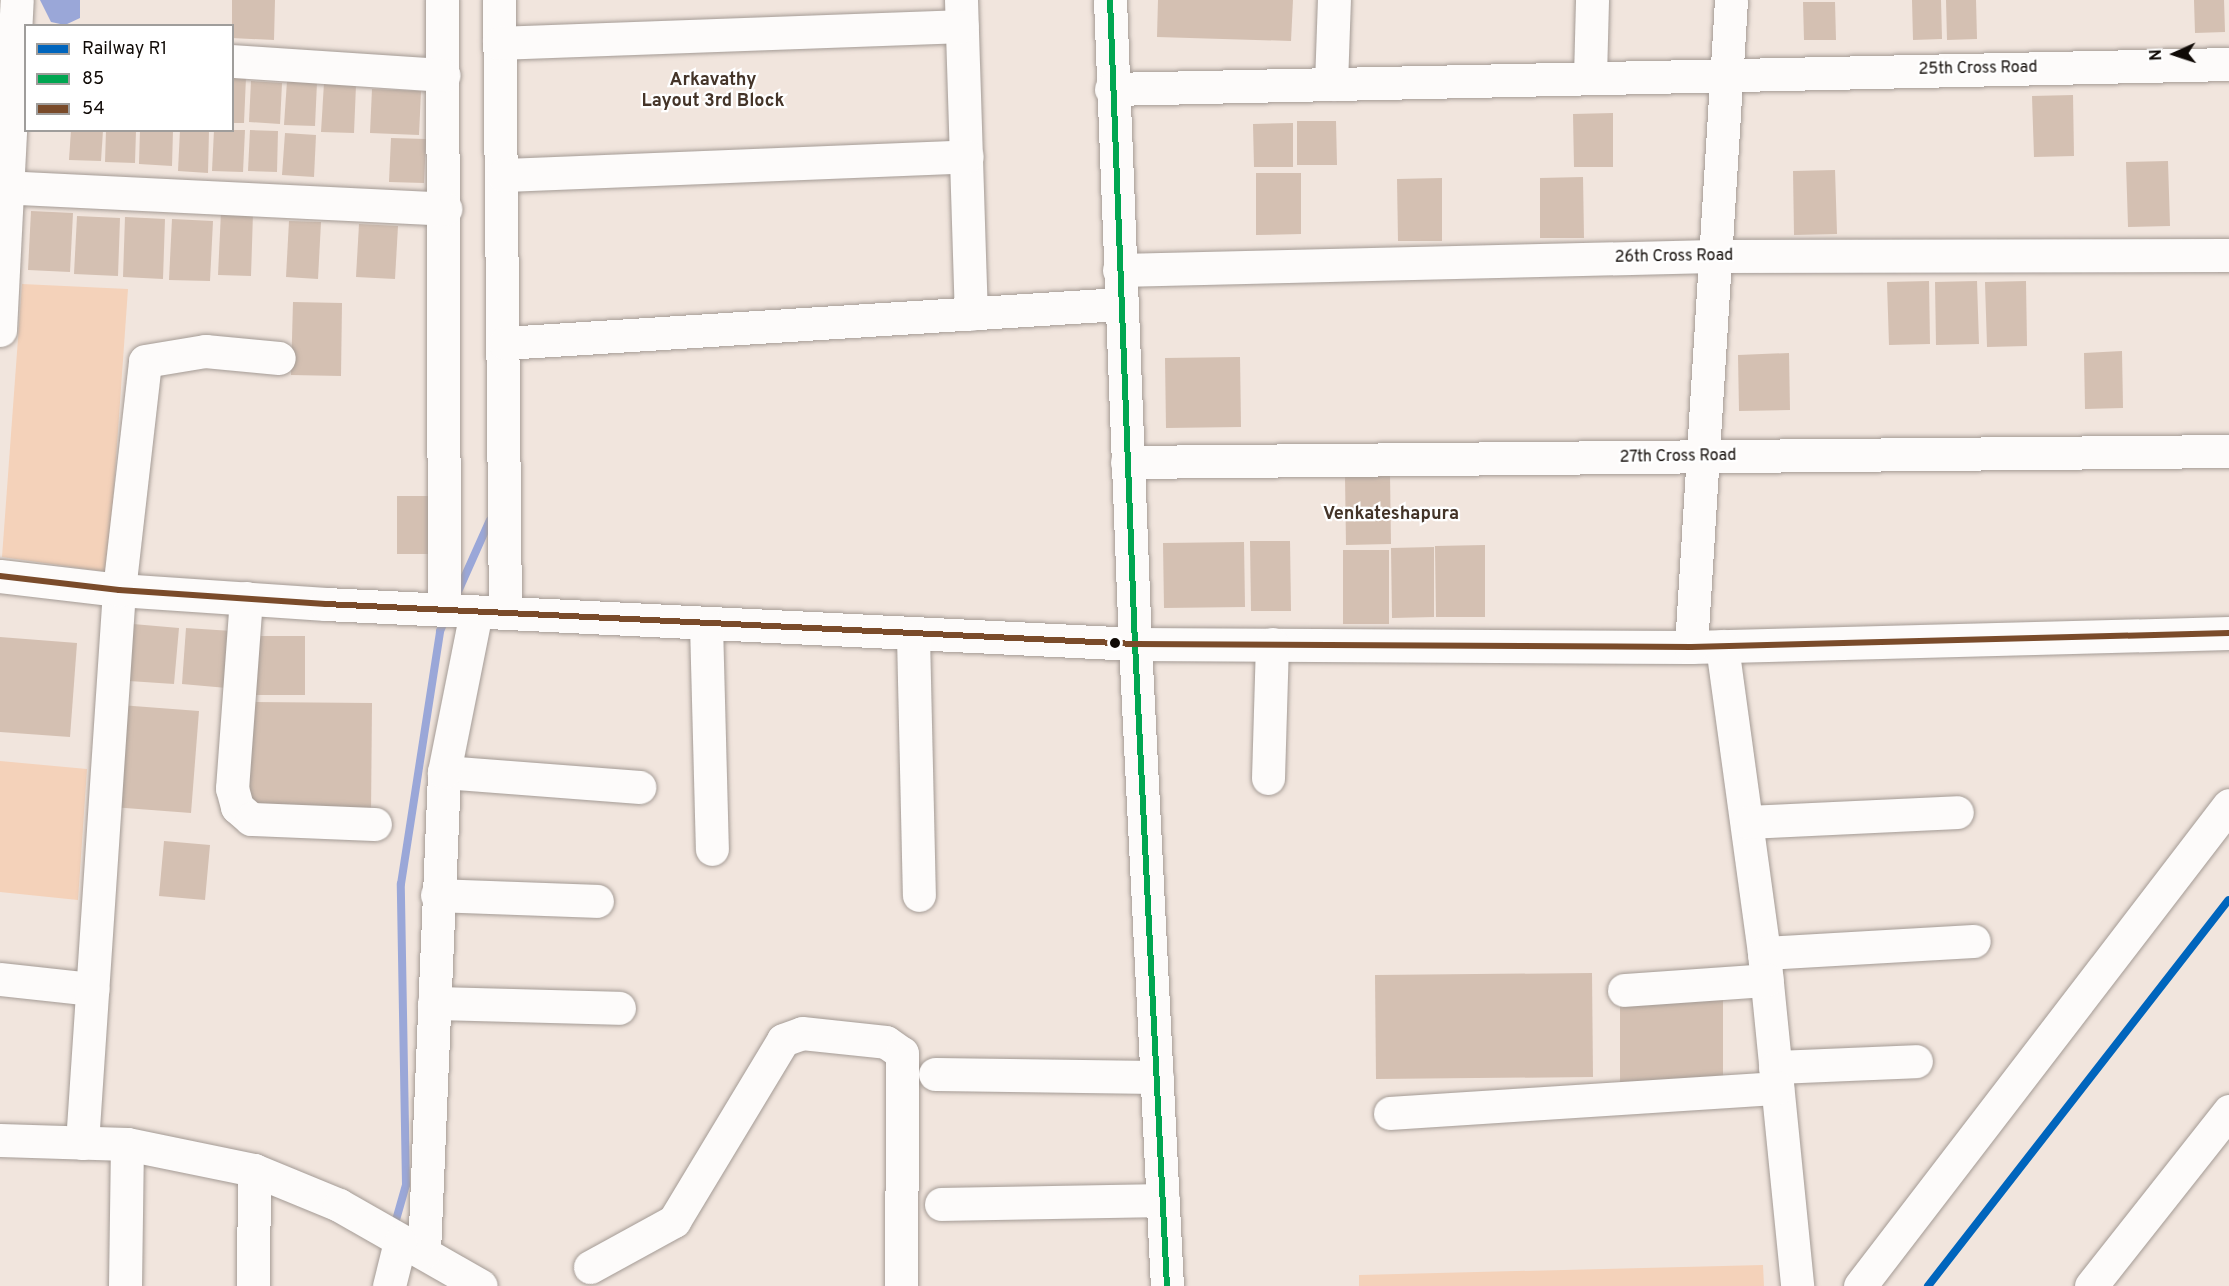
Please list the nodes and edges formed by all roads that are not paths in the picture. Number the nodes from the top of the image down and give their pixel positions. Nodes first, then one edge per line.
1 (17, 0) edge
2 (442, 0) edge
3 (499, 0) edge
4 (1110, 0) edge
5 (1334, 0) edge
6 (1592, 0) edge
7 (1731, 0) edge
8 (962, 13) edge
9 (499, 43) junction
10 (13, 46) edge
11 (234, 61) edge
12 (2229, 64) edge
13 (1727, 74) junction
14 (444, 75) junction
15 (1590, 77) junction
16 (1331, 84) junction
17 (1111, 89) junction
18 (967, 156) junction
19 (503, 175) junction
20 (4, 187) edge
21 (445, 209) junction
22 (2229, 255) edge
23 (1713, 256) junction
24 (1119, 270) junction
25 (1120, 304) junction
26 (971, 314) junction
27 (0, 330) edge
28 (506, 343) junction
29 (279, 358) dead end
30 (2229, 451) edge
31 (1702, 457) junction
32 (1127, 462) junction
33 (0, 576) edge
34 (119, 590) junction
35 (246, 598) junction
36 (467, 612) junction
37 (706, 624) junction
38 (2229, 633) edge
39 (913, 636) junction
40 (1135, 644) junction
41 (1272, 645) junction
42 (1706, 646) junction
43 (444, 772) junction
44 (1268, 778) dead end
45 (639, 787) dead end
46 (2229, 805) edge
47 (1957, 812) dead end
48 (1748, 822) junction
49 (375, 824) dead end
50 (712, 849) dead end
51 (437, 895) junction
52 (919, 895) dead end
53 (597, 901) dead end
54 (1974, 941) dead end
55 (1765, 967) junction
56 (0, 979) edge
57 (92, 989) junction
58 (1624, 990) dead end
59 (434, 1004) junction
60 (619, 1008) dead end
61 (1916, 1061) dead end
62 (934, 1074) dead end
63 (1157, 1077) junction
64 (1776, 1078) junction
65 (2229, 1111) edge
66 (1390, 1113) dead end
67 (0, 1140) edge
68 (82, 1143) junction
69 (127, 1144) junction
70 (255, 1170) junction
71 (1163, 1200) junction
72 (941, 1204) dead end
73 (400, 1241) junction
74 (590, 1267) dead end
75 (125, 1286) edge
76 (253, 1286) edge
77 (389, 1286) edge
78 (481, 1286) edge
79 (901, 1286) edge
80 (1167, 1286) edge
81 (1797, 1286) edge
82 (1860, 1286) edge
83 (2091, 1286) edge

1 - 10 street
2 - 14 street
3 - 9 street
4 - 17 street
5 - 16 street
6 - 15 street
7 - 13 street
8 - 9 street
8 - 18 street
9 - 19 street
10 - 20 street
11 - 14 street
12 - 13 street, 25th Cross Road
13 - 15 street, 25th Cross Road
13 - 23 street
14 - 21 street
15 - 16 street, 25th Cross Road
16 - 17 street, 25th Cross Road
17 - 24 street
18 - 19 street
18 - 26 street
19 - 28 street
20 - 21 street
20 - 27 street
21 - 36 street
22 - 23 street, 26th Cross Road
23 - 24 street, 26th Cross Road
23 - 31 street
24 - 25 street
25 - 26 street
25 - 32 street
26 - 28 street
28 - 36 street
29 - 34 street
30 - 31 street, 27th Cross Road
31 - 32 street, 27th Cross Road
31 - 42 street
32 - 40 street
33 - 34 street
34 - 35 street
34 - 57 street
35 - 36 street
35 - 49 street
36 - 37 street
36 - 43 street
37 - 39 street
37 - 50 street
38 - 42 street
39 - 40 street
39 - 52 street
40 - 41 street
40 - 63 street
41 - 42 street
41 - 44 street
42 - 48 street
43 - 45 street
43 - 51 street
46 - 82 street
47 - 48 street
48 - 55 street
51 - 53 street
51 - 59 street
54 - 55 street
55 - 58 street
55 - 64 street
56 - 57 street
57 - 68 street
59 - 60 street
59 - 73 street
61 - 64 street
62 - 63 street
63 - 71 street
64 - 66 street
64 - 81 street
65 - 83 street
67 - 68 street
68 - 69 street
69 - 70 street
69 - 75 street
70 - 73 street
70 - 76 street
71 - 72 street
71 - 80 street
73 - 77 street
73 - 78 street
74 - 79 street

